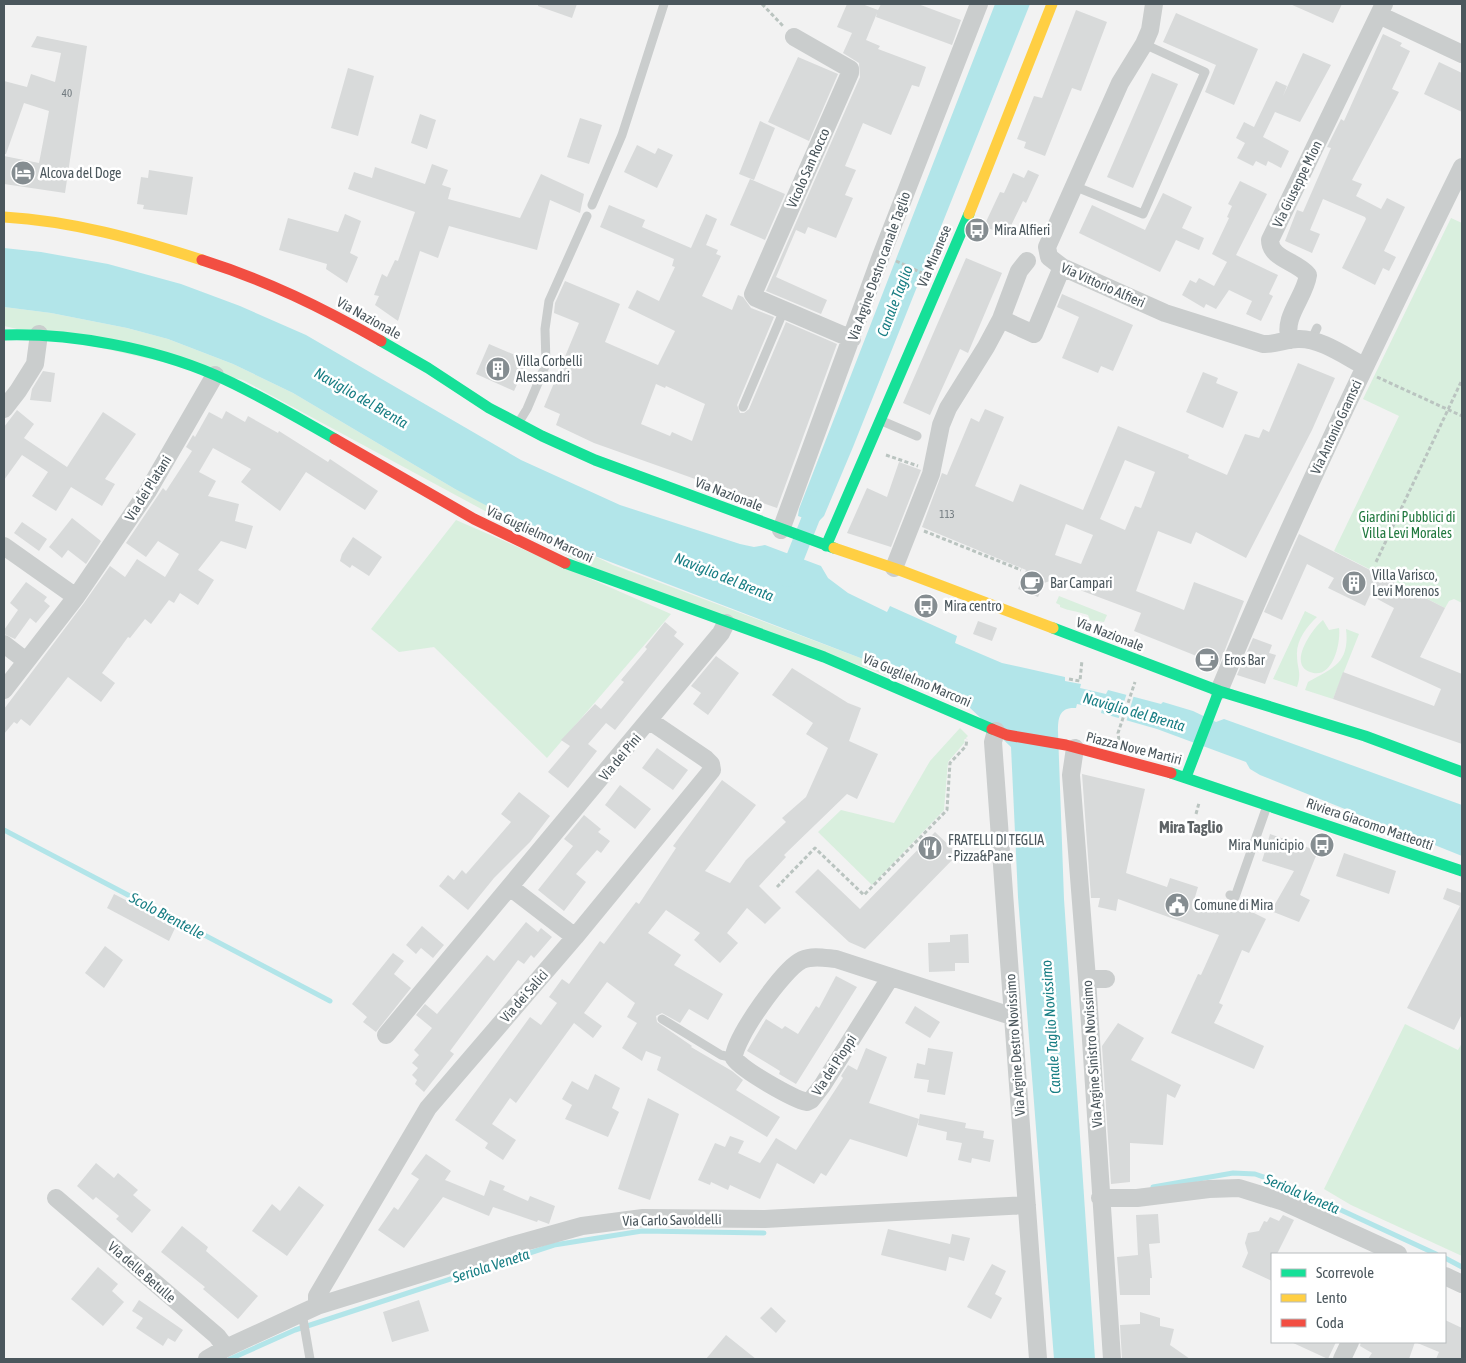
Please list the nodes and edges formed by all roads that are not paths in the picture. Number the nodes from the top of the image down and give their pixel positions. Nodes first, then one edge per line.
1 (664, 4) edge
2 (979, 4) edge
3 (1052, 4) edge
4 (1154, 4) edge
5 (1381, 9) edge
6 (794, 37) road end
7 (1144, 44) junction
8 (1462, 54) edge
9 (1462, 167) edge
10 (1074, 186) junction
11 (592, 205) dead end
12 (587, 216) dead end
13 (4, 217) edge
14 (1027, 261) dead end
15 (1062, 268) junction
16 (784, 310) junction
17 (1000, 310) junction
18 (39, 334) junction
19 (4, 335) edge
20 (852, 339) junction
21 (1290, 340) junction
22 (1369, 371) junction
23 (215, 375) junction
24 (743, 407) dead end
25 (4, 409) edge
26 (881, 421) junction
27 (518, 422) junction
28 (926, 438) junction
29 (783, 531) junction
30 (822, 544) junction
31 (4, 546) edge
32 (894, 568) junction
33 (76, 597) junction
34 (726, 623) junction
35 (4, 644) edge
36 (26, 661) junction
37 (4, 690) edge
38 (1219, 691) junction
39 (650, 721) junction
40 (1001, 733) junction
41 (1067, 746) junction
42 (1462, 772) edge
43 (1186, 777) junction
44 (1267, 806) junction
45 (1462, 872) edge
46 (511, 888) junction
47 (1230, 896) dead end
48 (575, 936) junction
49 (890, 978) junction
50 (1087, 979) junction
51 (1106, 979) dead end
52 (1013, 1015) junction
53 (662, 1019) dead end
54 (386, 1035) dead end
55 (734, 1058) junction
56 (56, 1198) dead end
57 (1100, 1198) junction
58 (1027, 1205) junction
59 (1392, 1253) edge
60 (1446, 1276) edge
61 (1462, 1284) edge
62 (308, 1313) junction
63 (1350, 1343) edge
64 (226, 1348) junction
65 (207, 1359) edge
66 (310, 1359) edge
67 (1038, 1359) edge
68 (1112, 1359) edge
69 (1342, 1359) edge

1 - 11 lane
2 - 20 street, Via Argine Destro canale Taglio
3 - 26 main road, Via Miranese
4 - 7 street, Via Vittorio Alfieri
5 - 8 street, Via Giuseppe Mion
5 - 21 street, Via Giuseppe Mion
6 - 16 street, Vicolo San Rocco
7 - 10 street, Via Vittorio Alfieri
7 - 10 lane
9 - 22 street, Via Antonio Gramsci
10 - 15 street, Via Vittorio Alfieri
12 - 27 lane
13 - 27 main road, Via Nazionale
14 - 17 street
15 - 17 street
15 - 21 street, Via Vittorio Alfieri
16 - 20 street, Vicolo San Rocco
16 - 24 lane
17 - 28 street
18 - 19 main road, Via Guglielmo Marconi
18 - 23 main road, Via Guglielmo Marconi
18 - 25 street
20 - 29 street, Via Argine Destro canale Taglio
21 - 22 street, Via Vittorio Alfieri
22 - 38 street, Via Antonio Gramsci
23 - 33 street, Via dei Platani
23 - 34 main road, Via Guglielmo Marconi
26 - 28 lane
26 - 30 main road, Via Miranese
27 - 29 main road, Via Nazionale
28 - 32 street
29 - 30 main road, Via Nazionale
30 - 32 main road, Via Nazionale
31 - 33 street
32 - 38 main road, Via Nazionale
33 - 36 street, Via dei Platani
34 - 39 street, Via dei Pini
34 - 40 main road, Via Guglielmo Marconi
35 - 36 street
36 - 37 street, Via dei Platani
38 - 42 main road, Via Nazionale
38 - 43 main road, Piazza Nove Martiri
39 - 46 street, Via dei Pini
39 - 48 street, Via dei Salici
40 - 41 main road, Via Guglielmo Marconi
40 - 52 street, Via Argine Destro Novissimo
41 - 43 main road, Piazza Nove Martiri
41 - 50 street, Via Argine Sinistro Novissimo
43 - 44 main road, Piazza Nove Martiri
44 - 45 main road, Riviera Giacomo Matteotti
44 - 47 lane
46 - 48 street
46 - 54 street, Via dei Pini
48 - 62 street, Via dei Salici
49 - 52 street
49 - 55 street
49 - 55 street, Via dei Pioppi
50 - 51 street
50 - 57 street, Via Argine Sinistro Novissimo
52 - 58 street, Via Argine Destro Novissimo
53 - 55 lane, Via dei Pioppi
56 - 64 street, Via delle Betulle
57 - 59 street
57 - 68 street, Via Argine Sinistro Novissimo
58 - 62 street, Via Carlo Savoldelli
58 - 67 street, Via Argine Destro Novissimo
60 - 61 street
62 - 64 street, Via Carlo Savoldelli
62 - 66 lane
63 - 69 street
64 - 65 street, Via Carlo Savoldelli

